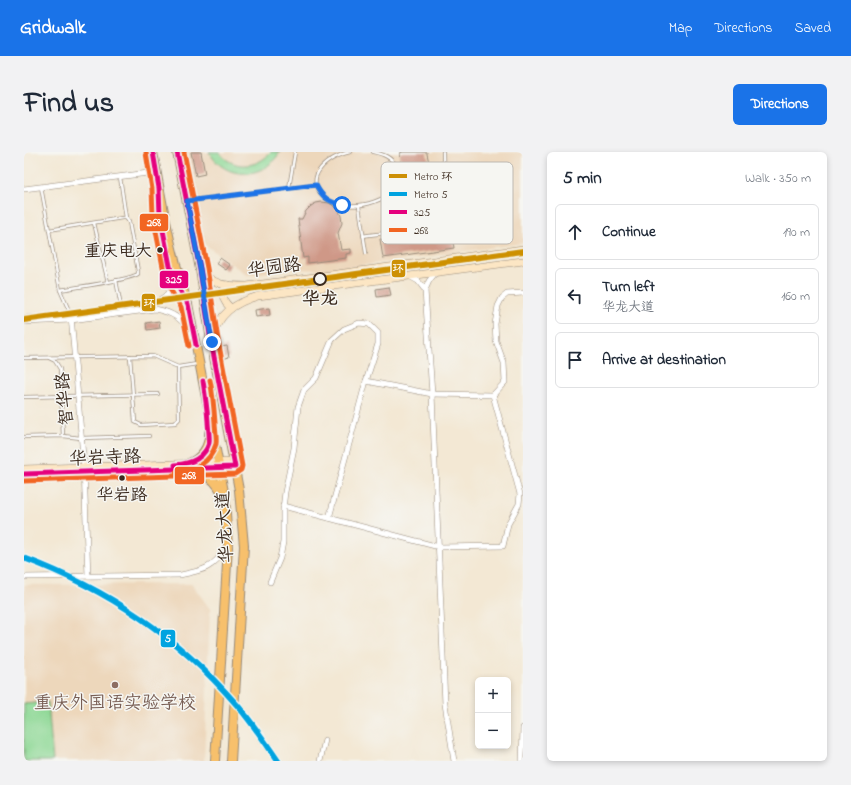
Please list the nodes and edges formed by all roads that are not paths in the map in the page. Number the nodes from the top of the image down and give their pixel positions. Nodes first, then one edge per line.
1 (153, 152) edge
2 (177, 152) edge
3 (295, 152) edge
4 (350, 152) edge
5 (373, 152) edge
6 (443, 152) edge
7 (381, 153) edge
8 (393, 162) edge
9 (443, 162) edge
10 (156, 172) junction
11 (120, 176) junction
12 (316, 185) junction
13 (41, 187) junction
14 (159, 188) junction
15 (290, 188) junction
16 (24, 189) edge
17 (381, 199) edge
18 (187, 201) junction
19 (359, 206) junction
20 (126, 218) junction
21 (94, 223) junction
22 (49, 230) junction
23 (381, 233) edge
24 (364, 236) junction
25 (523, 250) edge
26 (366, 253) dead end
27 (523, 260) edge
28 (200, 269) junction
29 (436, 272) junction
30 (172, 276) junction
31 (408, 276) junction
32 (116, 280) junction
33 (108, 282) junction
34 (227, 285) junction
35 (60, 290) junction
36 (425, 290) junction
37 (523, 293) edge
38 (188, 304) junction
39 (231, 308) junction
40 (122, 311) junction
41 (24, 318) edge
42 (71, 318) junction
43 (24, 322) edge
44 (194, 334) junction
45 (212, 342) junction
46 (130, 356) junction
47 (47, 357) junction
48 (24, 358) edge
49 (74, 358) junction
50 (199, 364) junction
51 (178, 367) junction
52 (366, 381) junction
53 (158, 394) dead end
54 (432, 394) junction
55 (133, 395) junction
56 (493, 395) junction
57 (62, 396) junction
58 (24, 397) edge
59 (78, 397) junction
60 (207, 403) junction
61 (24, 436) edge
62 (63, 436) junction
63 (149, 436) dead end
64 (81, 438) junction
65 (187, 464) junction
66 (234, 464) junction
67 (218, 465) junction
68 (24, 470) edge
69 (178, 470) junction
70 (84, 471) junction
71 (24, 474) edge
72 (225, 497) junction
73 (283, 506) junction
74 (329, 518) junction
75 (228, 546) junction
76 (439, 547) junction
77 (88, 576) junction
78 (24, 577) edge
79 (270, 582) dead end
80 (523, 728) edge
81 (325, 740) dead end
82 (215, 761) edge
83 (231, 761) edge
84 (320, 761) edge
85 (454, 761) edge
86 (522, 761) edge

1 - 10 main road, 华龙大道
2 - 18 main road, 华龙大道
3 - 15 lane
4 - 12 lane
5 - 7 lane
6 - 9 lane
7 - 8 lane
10 - 11 street
10 - 14 main road, 华龙大道
11 - 13 street
11 - 20 lane
12 - 15 lane
12 - 19 lane
13 - 16 street
13 - 22 lane
14 - 30 street, 华龙大道
14 - 38 main road, 华龙大道
15 - 18 lane
17 - 19 lane
18 - 28 main road, 华龙大道
19 - 24 lane
20 - 21 lane
20 - 32 lane
21 - 22 lane
21 - 33 lane
22 - 35 lane
23 - 24 lane
24 - 26 lane
25 - 34 main road, 华园路
27 - 29 main road, 华园路
28 - 34 main road, 华园路
28 - 45 main road, 华龙大道
29 - 31 main road, 华园路
29 - 36 street
30 - 38 street, 华龙大道
30 - 40 street
31 - 36 street
31 - 39 main road, 华园路
32 - 33 lane
32 - 40 lane
33 - 35 lane
34 - 39 main road
35 - 42 lane
36 - 54 street
37 - 56 street
38 - 44 main road, 华龙大道
39 - 45 main road, 华园路
40 - 42 street
40 - 44 street
41 - 42 street
42 - 43 street
42 - 49 street, 智华路
44 - 50 main road, 华龙大道
45 - 66 main road, 华龙大道
46 - 49 lane
46 - 51 lane
46 - 55 lane
47 - 48 lane
47 - 49 lane
47 - 57 lane
49 - 59 street, 智华路
50 - 51 lane
50 - 60 main road, 华龙大道
51 - 55 lane
52 - 54 street
52 - 73 street
52 - 74 street
53 - 55 lane
54 - 56 street
54 - 76 street
55 - 59 lane
56 - 76 street
57 - 58 lane
57 - 59 lane
57 - 62 lane
59 - 64 street, 智华路
60 - 65 main road
60 - 67 main road, 华龙大道
61 - 62 lane
62 - 64 lane
63 - 64 lane
64 - 70 street, 智华路
65 - 67 main road, 华岩寺路
65 - 70 main road, 华岩寺路
66 - 67 main road, 华岩寺路
66 - 83 main road, 华龙大道
67 - 69 main road, 华岩寺路
67 - 72 main road, 华龙大道
68 - 70 main road, 华岩寺路
69 - 70 main road, 华岩寺路
69 - 72 main road
70 - 71 main road, 华岩寺路
70 - 77 street, 智华路
72 - 75 main road, 华龙大道
73 - 74 street
73 - 79 street
74 - 76 street
75 - 77 street
75 - 82 main road, 华龙大道
76 - 85 street
77 - 78 street
80 - 86 street
81 - 84 street

